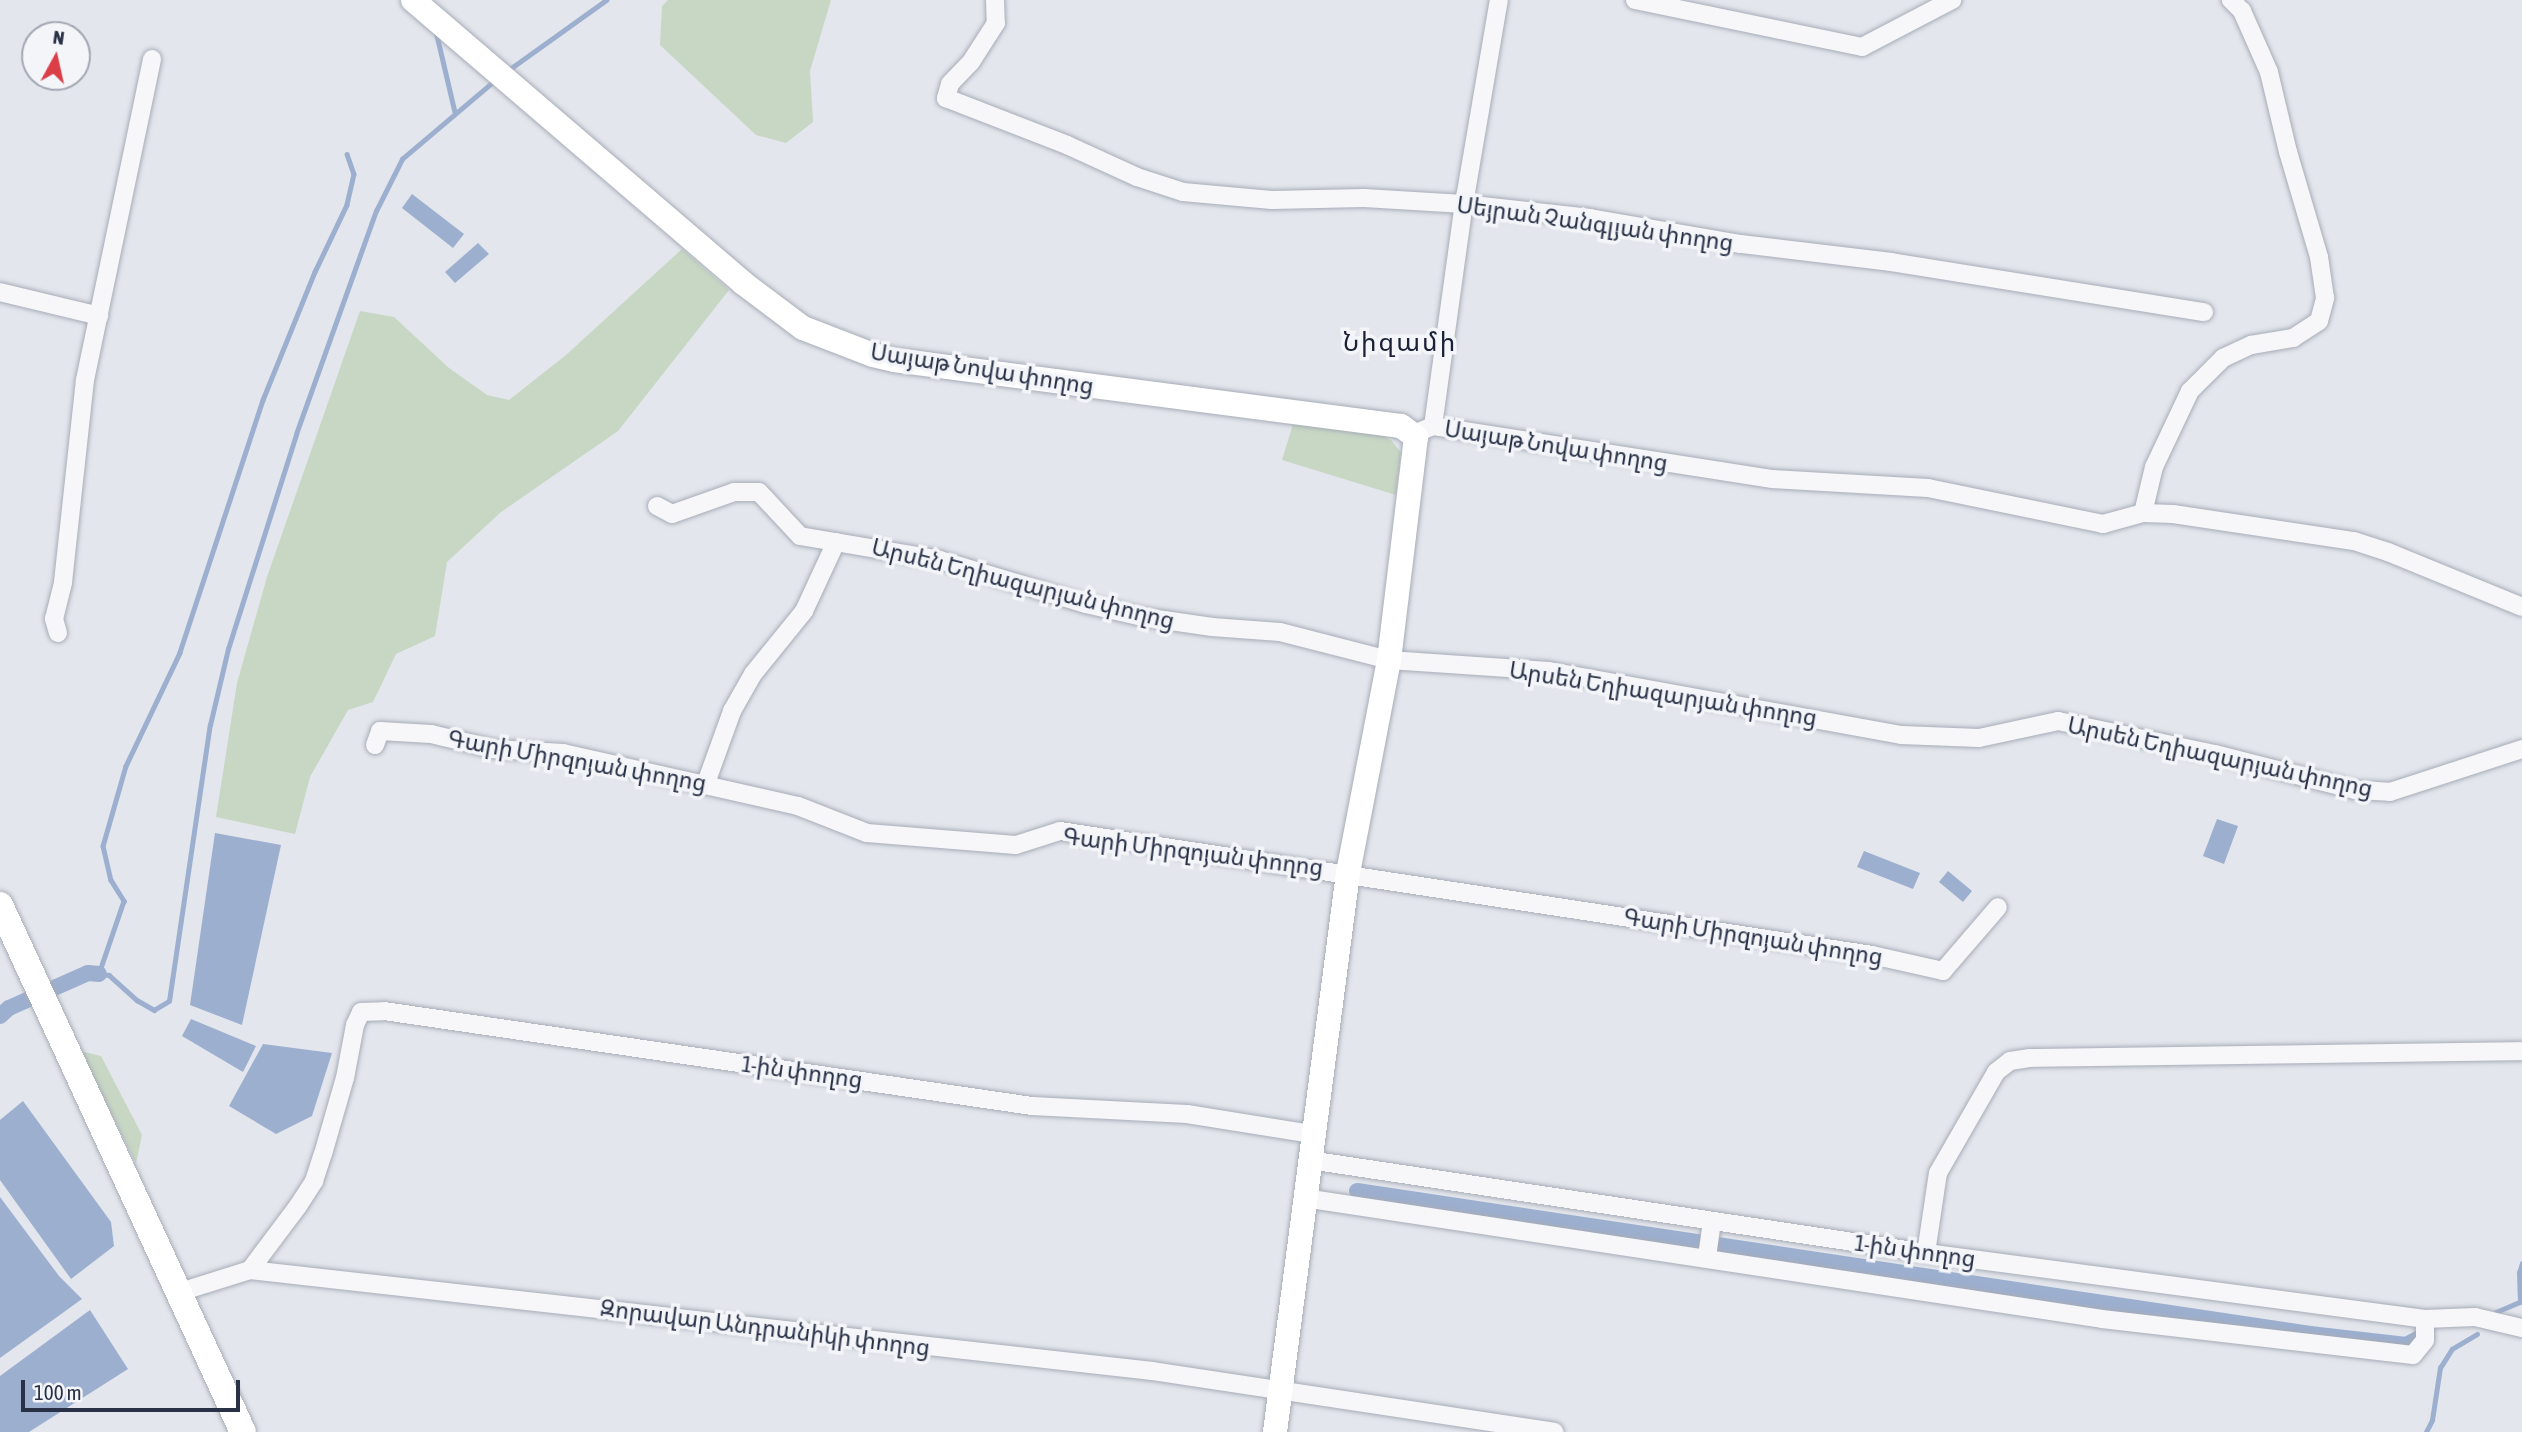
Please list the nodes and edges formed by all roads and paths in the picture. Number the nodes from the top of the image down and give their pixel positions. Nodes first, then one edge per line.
1 (995, 0) edge
2 (1499, 0) edge
3 (1635, 0) edge
4 (1952, 0) edge
5 (2231, 0) edge
6 (420, 6) edge
7 (152, 59) dead end
8 (1464, 204) junction
9 (0, 292) edge
10 (2204, 312) dead end
11 (99, 316) junction
12 (1425, 432) junction
13 (657, 506) dead end
14 (2143, 513) junction
15 (836, 542) junction
16 (2522, 607) edge
17 (58, 633) dead end
18 (1389, 660) junction
19 (375, 745) dead end
20 (2522, 749) edge
21 (706, 783) junction
22 (1348, 873) junction
23 (0, 905) edge
24 (1998, 907) dead end
25 (2522, 1051) edge
26 (1312, 1134) junction
27 (1309, 1160) junction
28 (1304, 1198) junction
29 (1712, 1223) junction
30 (1926, 1252) junction
31 (1707, 1257) junction
32 (250, 1269) junction
33 (180, 1292) junction
34 (2425, 1320) junction
35 (2522, 1328) edge
36 (1280, 1391) junction
37 (243, 1432) edge
38 (1275, 1432) edge
39 (1554, 1432) edge

1 - 8 street, Սեյրան Չանգլյան փողոց
2 - 8 street
3 - 4 street
5 - 14 street
6 - 12 main road, Սայաթ Նովա փողոց
7 - 11 street
8 - 10 street, Սեյրան Չանգլյան փողոց
8 - 12 street
9 - 11 street
11 - 17 street
12 - 14 street, Սայաթ Նովա փողոց
12 - 18 main road
13 - 15 street, Արսեն Եղիազարյան փողոց
14 - 16 street, Սայաթ Նովա փողոց
15 - 18 street, Արսեն Եղիազարյան փողոց
15 - 21 street
18 - 20 street, Արսեն Եղիազարյան փողոց
18 - 22 main road
19 - 21 street, Գարի Միրզոյան փողոց
21 - 22 street, Գարի Միրզոյան փողոց
22 - 24 street, Գարի Միրզոյան փողոց
22 - 26 main road
23 - 33 main road
25 - 30 street
26 - 27 main road
26 - 32 street, 1-ին փողոց
27 - 28 main road
27 - 29 street, 1-ին փողոց
28 - 31 street
28 - 36 main road
29 - 30 street, 1-ին փողոց
29 - 31 street
30 - 34 street, 1-ին փողոց
31 - 34 street
32 - 33 street
32 - 36 street, Զորավար Անդրանիկի փողոց
33 - 37 main road
34 - 35 street, 1-ին փողոց
36 - 38 main road
36 - 39 street, Զորավար Անդրանիկի փողոց

